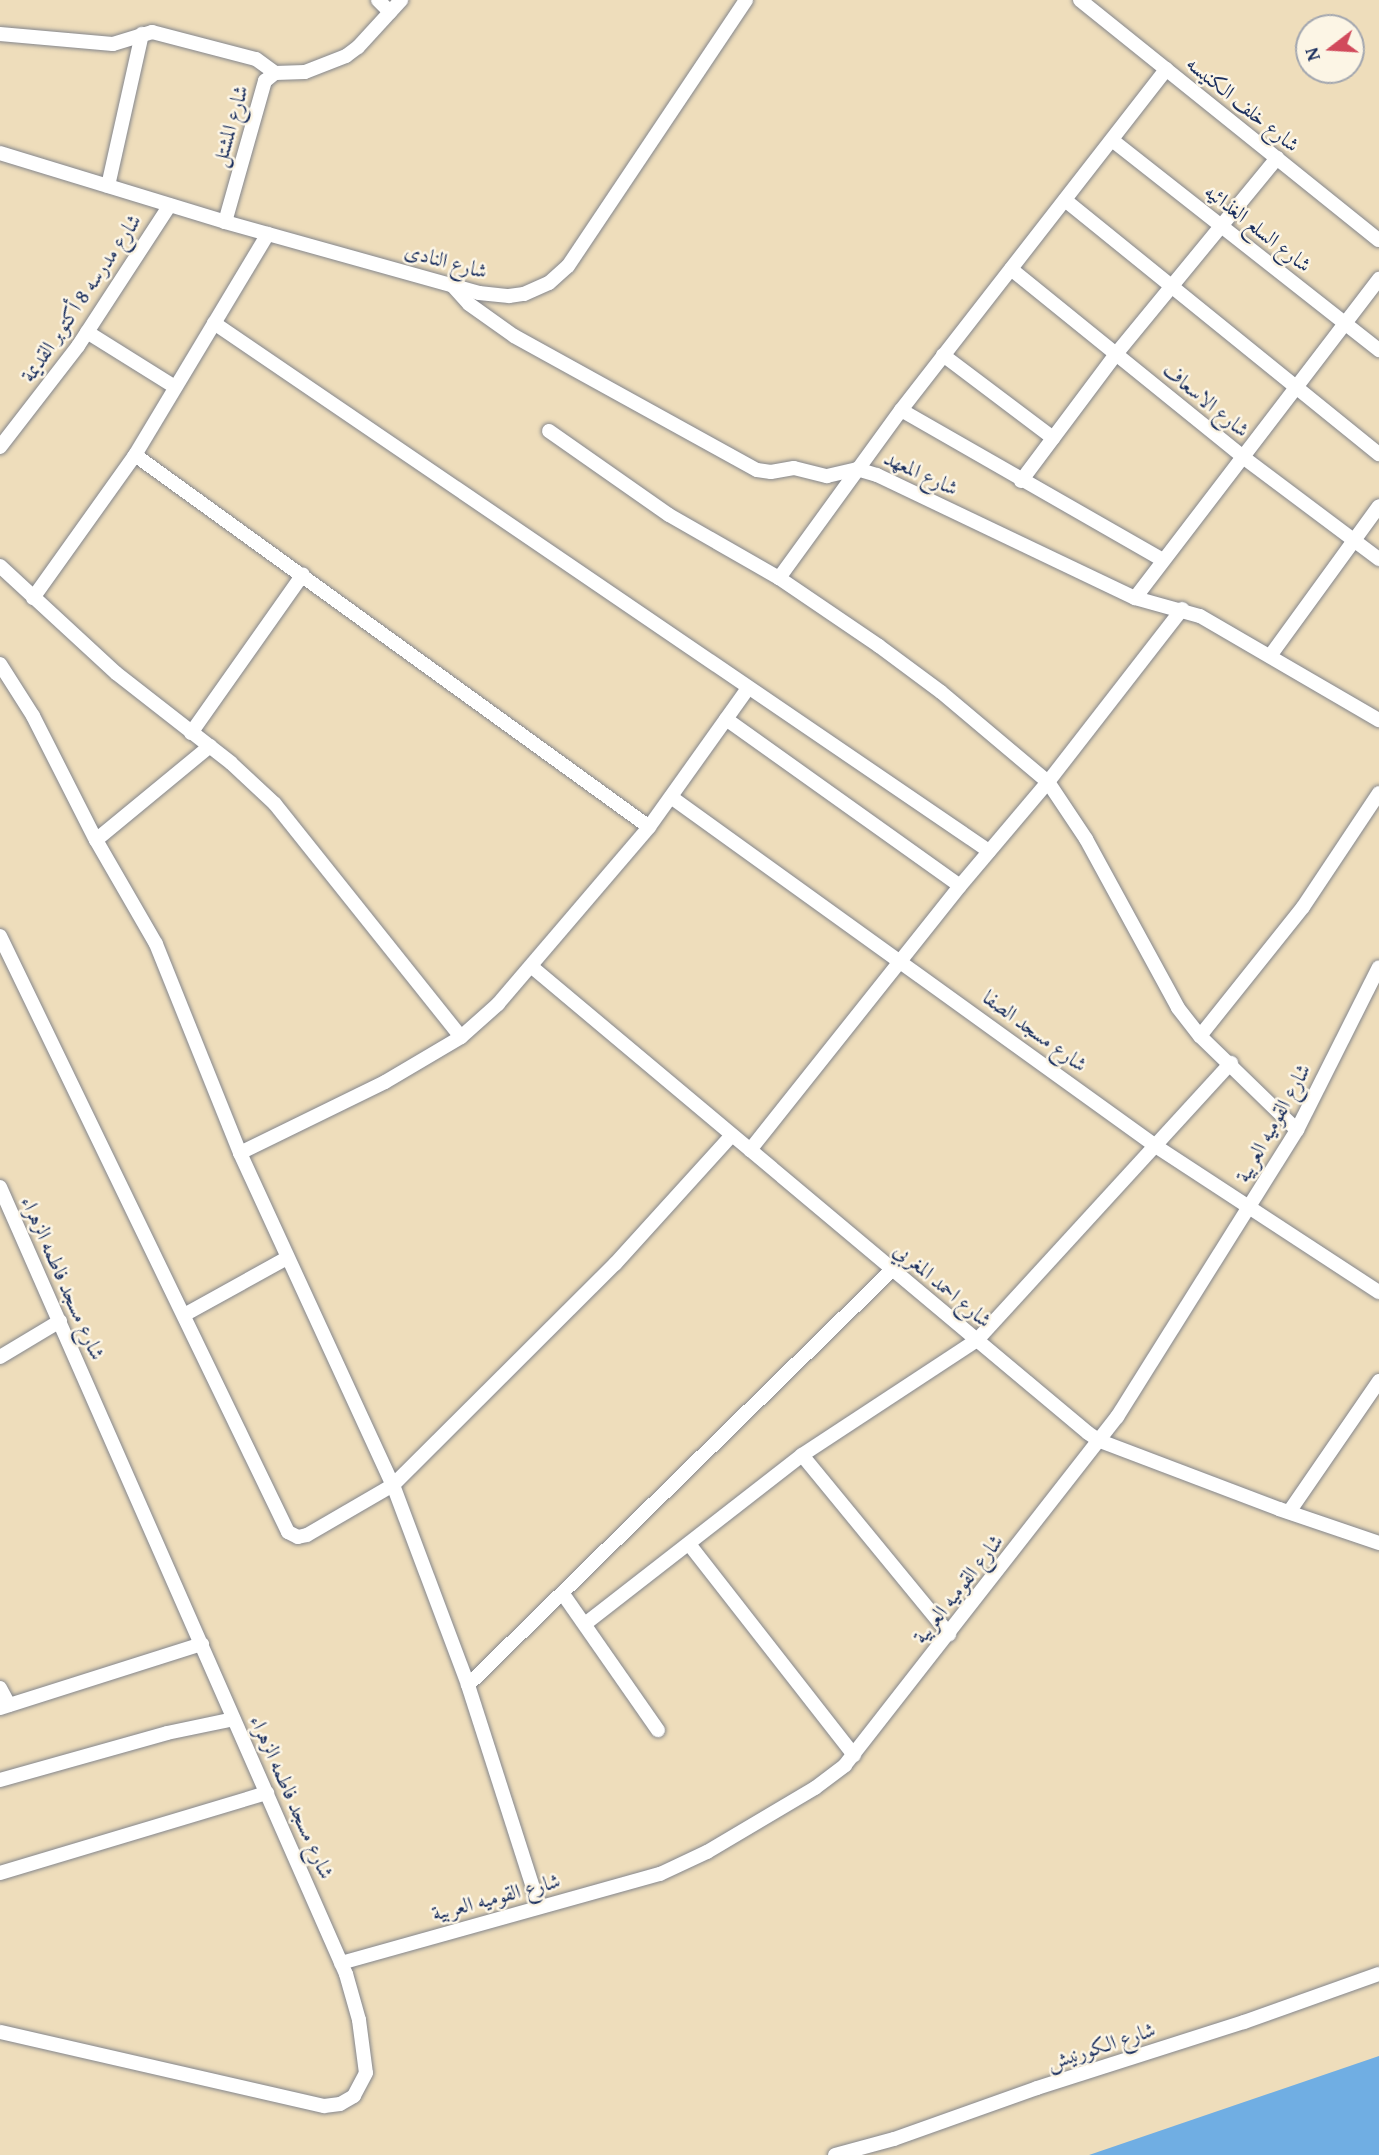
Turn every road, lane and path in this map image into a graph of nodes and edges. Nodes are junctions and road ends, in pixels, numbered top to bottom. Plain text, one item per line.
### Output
1 (378, 0) edge
2 (401, 0) edge
3 (746, 0) edge
4 (1080, 0) edge
5 (390, 12) junction
6 (0, 34) edge
7 (142, 34) junction
8 (1166, 69) junction
9 (275, 73) junction
10 (1112, 140) junction
11 (0, 153) edge
12 (1277, 158) junction
13 (108, 186) junction
14 (1065, 200) junction
15 (170, 205) junction
16 (225, 222) junction
17 (1221, 226) junction
18 (268, 234) junction
19 (1379, 240) edge
20 (1011, 268) junction
21 (1379, 279) edge
22 (452, 285) junction
23 (1170, 286) junction
24 (214, 323) junction
25 (1345, 323) junction
26 (87, 332) junction
27 (1379, 350) edge
28 (1116, 354) junction
29 (943, 355) junction
30 (175, 387) junction
31 (1295, 389) junction
32 (901, 410) junction
33 (550, 431) dead end
34 (1053, 438) junction
35 (0, 447) edge
36 (1379, 454) edge
37 (135, 455) junction
38 (1243, 457) junction
39 (857, 469) junction
40 (1021, 481) junction
41 (1379, 506) edge
42 (1353, 540) junction
43 (1379, 559) edge
44 (1163, 560) junction
45 (0, 566) edge
46 (303, 574) junction
47 (779, 578) junction
48 (33, 598) junction
49 (1135, 598) junction
50 (1182, 609) junction
51 (1270, 656) junction
52 (0, 664) edge
53 (748, 688) junction
54 (726, 719) junction
55 (1379, 720) edge
56 (191, 733) junction
57 (210, 746) junction
58 (1048, 782) junction
59 (1379, 793) edge
60 (671, 797) junction
61 (649, 827) junction
62 (96, 840) junction
63 (989, 851) junction
64 (960, 886) junction
65 (0, 936) edge
66 (902, 961) junction
67 (532, 967) junction
68 (1379, 967) edge
69 (1200, 1036) junction
70 (461, 1037) junction
71 (1231, 1063) junction
72 (1297, 1130) junction
73 (732, 1135) junction
74 (1157, 1147) junction
75 (751, 1150) junction
76 (240, 1153) junction
77 (0, 1187) edge
78 (1250, 1207) junction
79 (287, 1258) junction
80 (892, 1270) junction
81 (1379, 1292) edge
82 (184, 1315) junction
83 (60, 1321) junction
84 (977, 1340) junction
85 (0, 1357) edge
86 (1379, 1381) edge
87 (1100, 1441) junction
88 (802, 1455) junction
89 (393, 1485) junction
90 (1289, 1512) junction
91 (1379, 1544) edge
92 (689, 1545) junction
93 (563, 1594) junction
94 (585, 1624) junction
95 (948, 1634) junction
96 (202, 1644) junction
97 (468, 1685) junction
98 (0, 1688) edge
99 (4, 1707) edge
100 (234, 1719) junction
101 (657, 1730) dead end
102 (854, 1755) junction
103 (0, 1780) edge
104 (267, 1793) junction
105 (0, 1873) edge
106 (539, 1906) junction
107 (341, 1963) junction
108 (1379, 1974) edge
109 (0, 2032) edge
110 (835, 2155) edge

1 - 5 street
2 - 5 street, شارع المشتل
3 - 22 street, شارع النادى
4 - 8 street, شارع خلف الكنيسه
5 - 9 street, شارع المشتل
6 - 7 street
7 - 9 street
7 - 13 street
8 - 10 street
8 - 12 street, شارع خلف الكنيسه
9 - 16 street, شارع المشتل
10 - 14 street
10 - 17 street, شارع السلع الغذائيه
11 - 13 street, شارع النادى
12 - 17 street
12 - 19 street, شارع خلف الكنيسه
13 - 15 street, شارع النادى
14 - 20 street
14 - 23 street
15 - 16 street, شارع النادى
15 - 26 street, شارع مدرسه 8 أكتوبر القديمة
16 - 18 street, شارع النادى
17 - 23 street
17 - 25 street, شارع السلع الغذائيه
18 - 22 street, شارع النادى
18 - 24 street
20 - 28 street, شارع الاسعاف
20 - 29 street
21 - 25 street
22 - 39 street, شارع المعهد
23 - 28 street
23 - 31 street
24 - 30 street
24 - 53 street
25 - 27 street, شارع السلع الغذائيه
25 - 31 street
26 - 30 street
26 - 35 street, شارع مدرسه 8 أكتوبر القديمة
28 - 34 street
28 - 38 street, شارع الاسعاف
29 - 32 street
29 - 34 street
30 - 37 street
31 - 36 street
31 - 38 street
32 - 39 street
32 - 40 street
33 - 47 street
34 - 40 street
37 - 46 street
37 - 48 street
38 - 42 street, شارع الاسعاف
38 - 44 street
39 - 47 street
39 - 49 street, شارع المعهد
40 - 44 street
41 - 42 street
42 - 43 street, شارع الاسعاف
42 - 51 street
44 - 49 street
45 - 48 street
46 - 56 street
46 - 61 street
47 - 58 street
48 - 56 street
49 - 50 street, شارع المعهد
50 - 51 street, شارع المعهد
50 - 58 street
51 - 55 street, شارع المعهد
52 - 62 street
53 - 54 street
53 - 63 street
54 - 60 street
54 - 64 street
56 - 57 street
57 - 62 street
57 - 70 street
58 - 63 street
58 - 69 street
59 - 69 street
60 - 61 street
60 - 66 street, شارع مسجد الصفا
61 - 67 street
62 - 76 street
63 - 64 street
64 - 66 street
65 - 82 street
66 - 74 street, شارع مسجد الصفا
66 - 75 street
67 - 70 street
67 - 73 street, شارع احمد المغربي
68 - 72 street, شارع القوميه العربية
69 - 71 street
70 - 76 street
71 - 72 street
71 - 74 street
72 - 78 street, شارع القوميه العربية
73 - 75 street, شارع احمد المغربي
73 - 89 street
74 - 78 street, شارع مسجد الصفا
74 - 84 street
75 - 80 street, شارع احمد المغربي
76 - 79 street
77 - 83 street, شارع مسجد فاطمه الزهراء
78 - 81 street, شارع مسجد الصفا
78 - 87 street, شارع القوميه العربية
79 - 82 street
79 - 89 street
80 - 84 street, شارع احمد المغربي
80 - 93 street
82 - 89 street
83 - 85 street
83 - 96 street, شارع مسجد فاطمه الزهراء
84 - 87 street, شارع احمد المغربي
84 - 88 street
86 - 90 street
87 - 90 street, شارع احمد المغربي
87 - 95 street, شارع القوميه العربية
88 - 92 street
88 - 95 street
89 - 97 street
90 - 91 street, شارع احمد المغربي
92 - 94 street
92 - 102 street
93 - 94 street
93 - 97 street
94 - 101 street
95 - 102 street, شارع القوميه العربية
96 - 99 street
96 - 100 street, شارع مسجد فاطمه الزهراء
97 - 106 street
98 - 99 street
100 - 103 street
100 - 104 street, شارع مسجد فاطمه الزهراء
102 - 106 street, شارع القوميه العربية
104 - 105 street
104 - 107 street, شارع مسجد فاطمه الزهراء
106 - 107 street, شارع القوميه العربية
107 - 109 street, شارع مسجد فاطمه الزهراء
108 - 110 street, شارع الكورنيش

